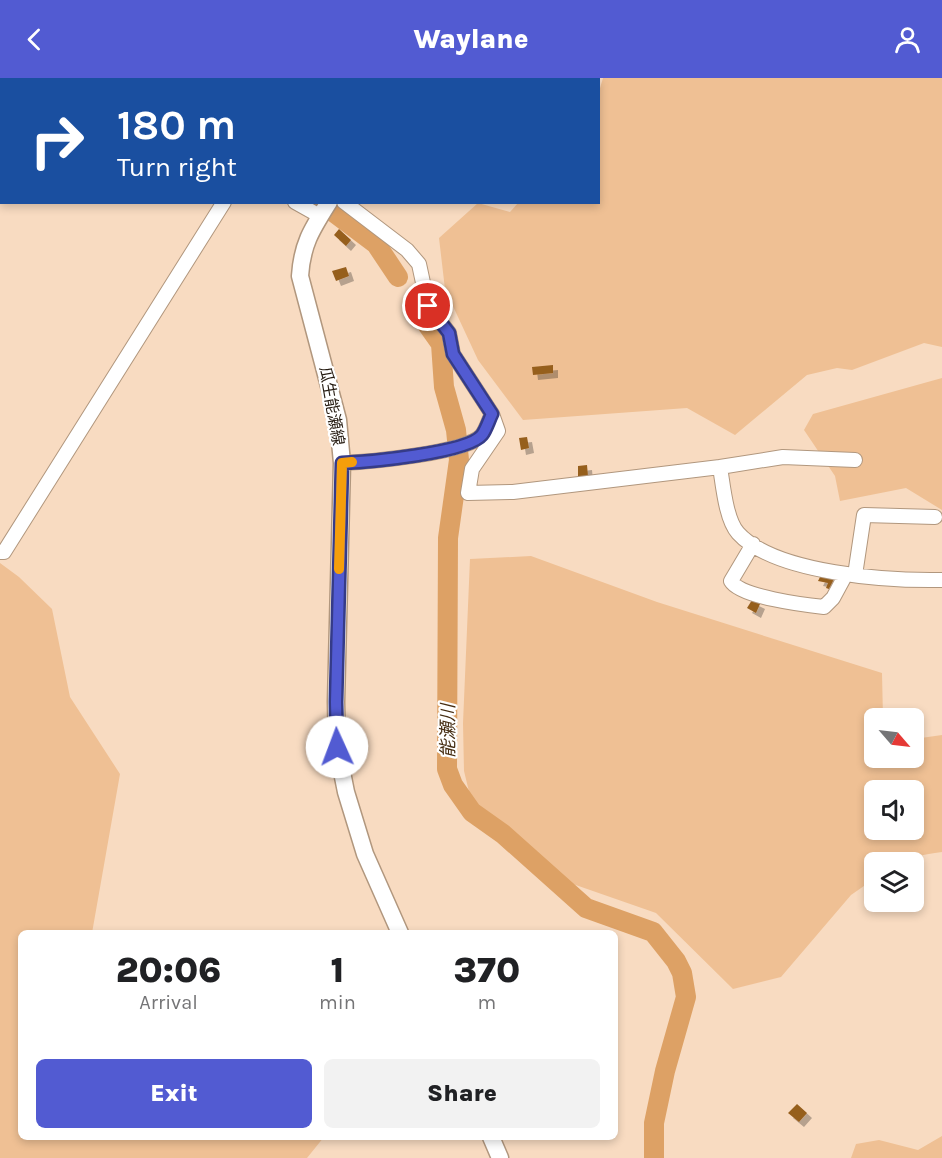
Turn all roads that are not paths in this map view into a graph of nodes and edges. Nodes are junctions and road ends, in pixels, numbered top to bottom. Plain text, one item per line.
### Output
1 (223, 204) edge
2 (303, 204) edge
3 (347, 204) edge
4 (324, 209) edge
5 (492, 414) junction
6 (855, 460) dead end
7 (342, 463) junction
8 (720, 467) junction
9 (935, 517) dead end
10 (753, 544) junction
11 (0, 552) edge
12 (850, 574) junction
13 (942, 580) edge
14 (399, 930) edge
15 (492, 1140) edge
16 (500, 1158) edge

1 - 11 street
2 - 4 street
3 - 5 street
4 - 7 main road, 瓜生能瀬線
5 - 7 street
5 - 8 street
6 - 8 street
7 - 14 main road, 瓜生能瀬線
8 - 10 street
9 - 12 street
10 - 12 street
10 - 12 street
12 - 13 street
15 - 16 main road

